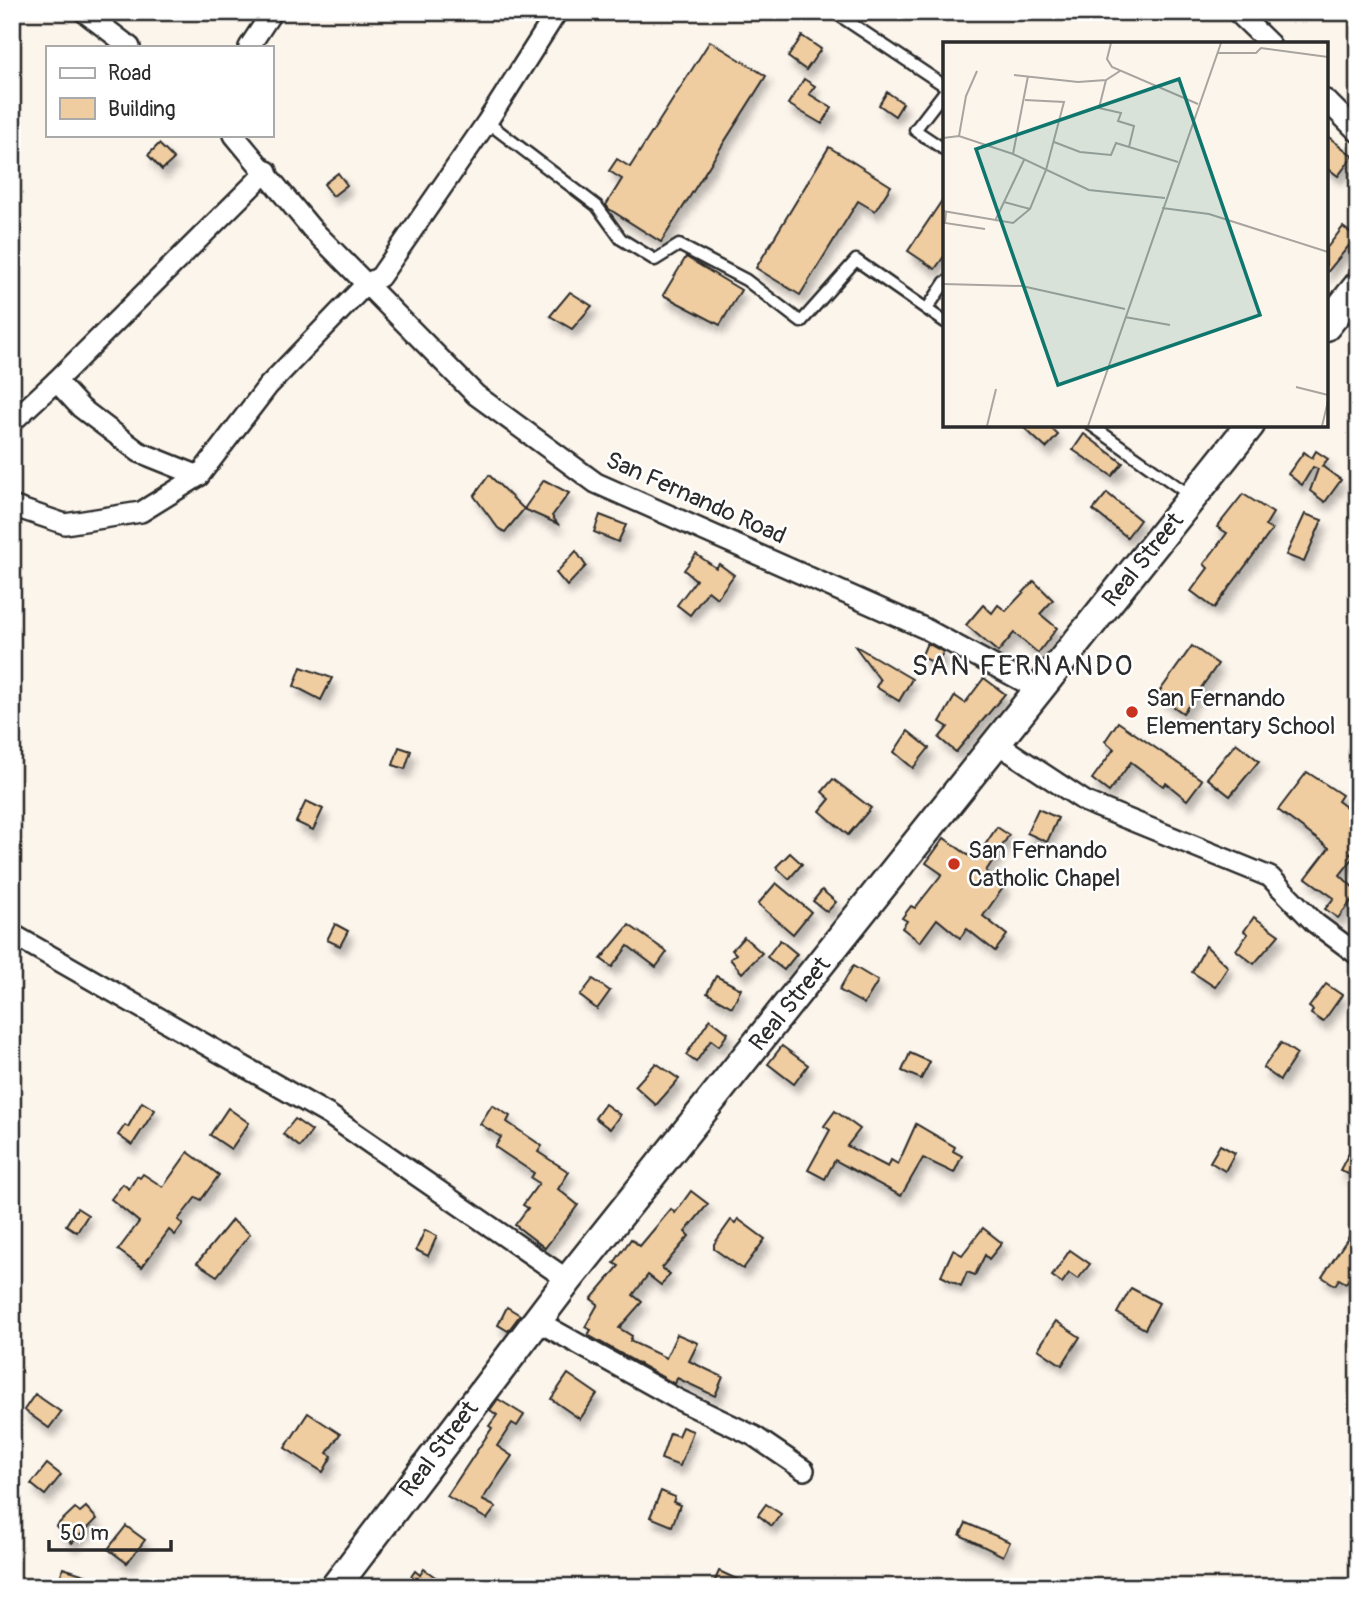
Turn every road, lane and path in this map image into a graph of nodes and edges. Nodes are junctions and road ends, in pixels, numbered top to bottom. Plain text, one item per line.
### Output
1 (84, 12) edge
2 (272, 12) edge
3 (557, 12) edge
4 (834, 12) edge
5 (1237, 12) edge
6 (1267, 42) edge
7 (129, 46) edge
8 (250, 46) edge
9 (943, 88) edge
10 (943, 92) edge
11 (1328, 102) edge
12 (487, 122) junction
13 (1358, 132) edge
14 (235, 136) edge
15 (943, 149) edge
16 (267, 172) junction
17 (366, 284) junction
18 (943, 285) edge
19 (1358, 286) edge
20 (927, 309) junction
21 (943, 321) edge
22 (1328, 324) edge
23 (56, 381) junction
24 (12, 422) edge
25 (1094, 427) edge
26 (1248, 427) edge
27 (199, 476) junction
28 (1194, 498) junction
29 (12, 506) edge
30 (1039, 690) junction
31 (998, 744) junction
32 (12, 934) edge
33 (1358, 955) edge
34 (568, 1280) junction
35 (537, 1321) junction
36 (804, 1470) dead end
37 (335, 1587) edge

1 - 7 street
2 - 8 street
3 - 12 street
4 - 9 lane
5 - 6 street
10 - 15 lane
11 - 13 street
12 - 17 street
12 - 20 lane
14 - 16 street, San Fernando Road
16 - 17 street, San Fernando Road
16 - 23 street
17 - 27 street
17 - 30 street, San Fernando Road
18 - 20 lane
19 - 22 main road
20 - 21 lane
23 - 24 street
23 - 27 street
25 - 28 lane
26 - 28 main road, Real Street
27 - 29 street
28 - 30 main road, Real Street
30 - 31 main road, Real Street
31 - 33 street
31 - 34 main road, Real Street
32 - 34 street
34 - 35 main road, Real Street
35 - 36 street
35 - 37 main road, Real Street

